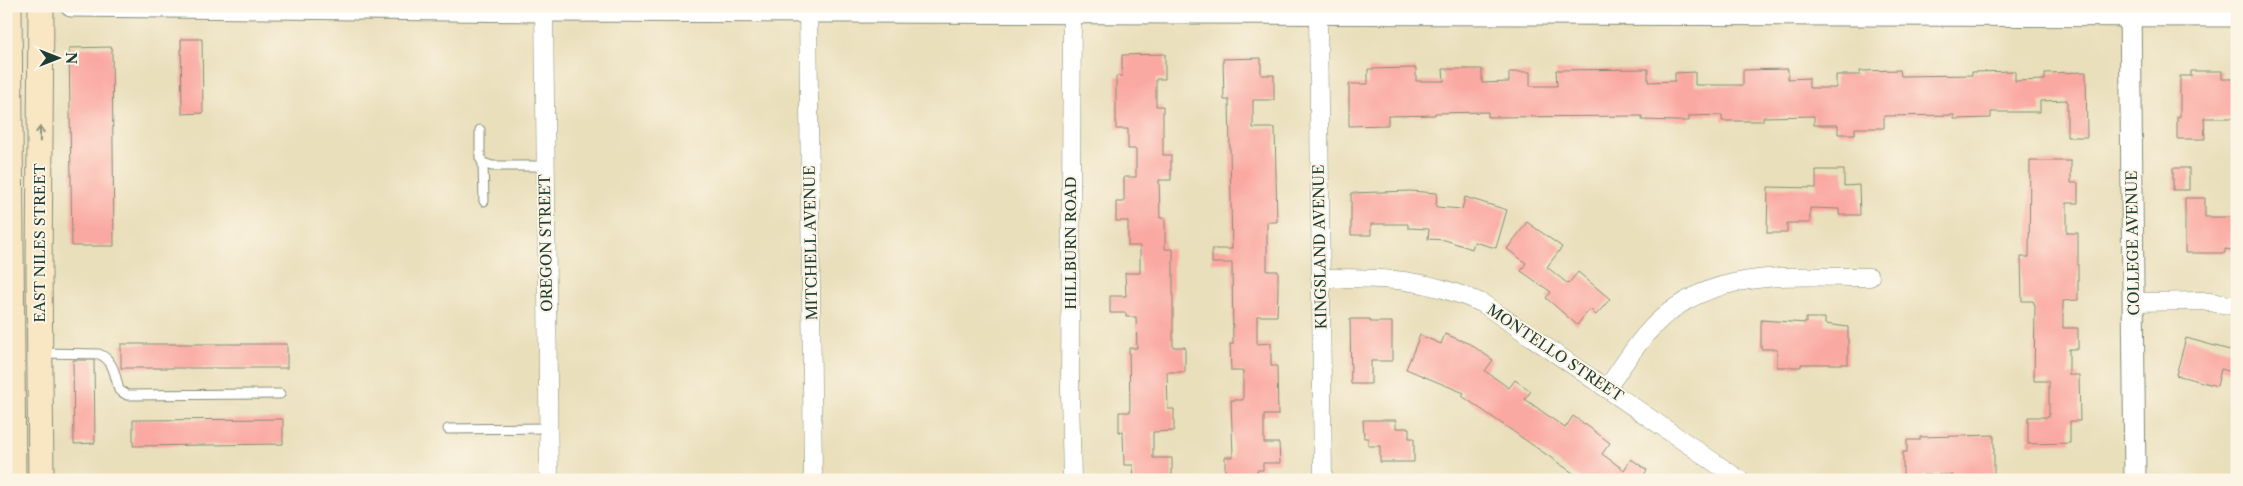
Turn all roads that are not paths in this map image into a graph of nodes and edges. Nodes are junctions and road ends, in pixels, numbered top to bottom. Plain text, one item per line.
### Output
1 (9, 6) edge
2 (41, 6) edge
3 (71, 6) edge
4 (544, 8) edge
5 (808, 9) edge
6 (1072, 10) edge
7 (1570, 11) edge
8 (2130, 12) edge
9 (1318, 14) junction
10 (2237, 16) edge
11 (8, 127) edge
12 (480, 130) dead end
13 (483, 162) junction
14 (545, 166) junction
15 (484, 201) dead end
16 (9, 270) edge
17 (1870, 276) dead end
18 (1320, 278) junction
19 (2133, 302) junction
20 (2237, 306) edge
21 (39, 353) junction
22 (1607, 388) junction
23 (280, 394) dead end
24 (548, 428) junction
25 (448, 429) dead end
26 (40, 433) junction
27 (13, 480) edge
28 (41, 480) edge
29 (549, 480) edge
30 (813, 480) edge
31 (1072, 480) edge
32 (1323, 480) edge
33 (1740, 480) edge
34 (2136, 480) edge

1 - 11 main road, EAST NILES STREET
21 -> 2 main road, EAST NILES STREET
3 - 4 street
4 - 5 street
4 - 14 street, OREGON STREET
5 - 6 street
5 - 30 street, MITCHELL AVENUE
6 - 9 street
6 - 31 street, HILLBURN ROAD
7 - 8 street
7 - 9 street
8 - 10 street
8 - 19 street, COLLEGE AVENUE
9 - 18 street, KINGSLAND AVENUE
11 - 16 main road, EAST NILES STREET
12 - 13 lane
13 - 14 lane
13 - 15 lane
14 - 24 street, OREGON STREET
16 - 26 main road
16 - 27 main road, EAST NILES STREET
17 - 22 street
18 - 22 street, MONTELLO STREET
18 - 32 street, KINGSLAND AVENUE
19 - 20 street
19 - 34 street, COLLEGE AVENUE
21 - 23 lane
21 - 26 main road, EAST NILES STREET
22 - 33 street, MONTELLO STREET
24 - 25 lane
24 - 29 street, OREGON STREET
26 - 28 main road, EAST NILES STREET

